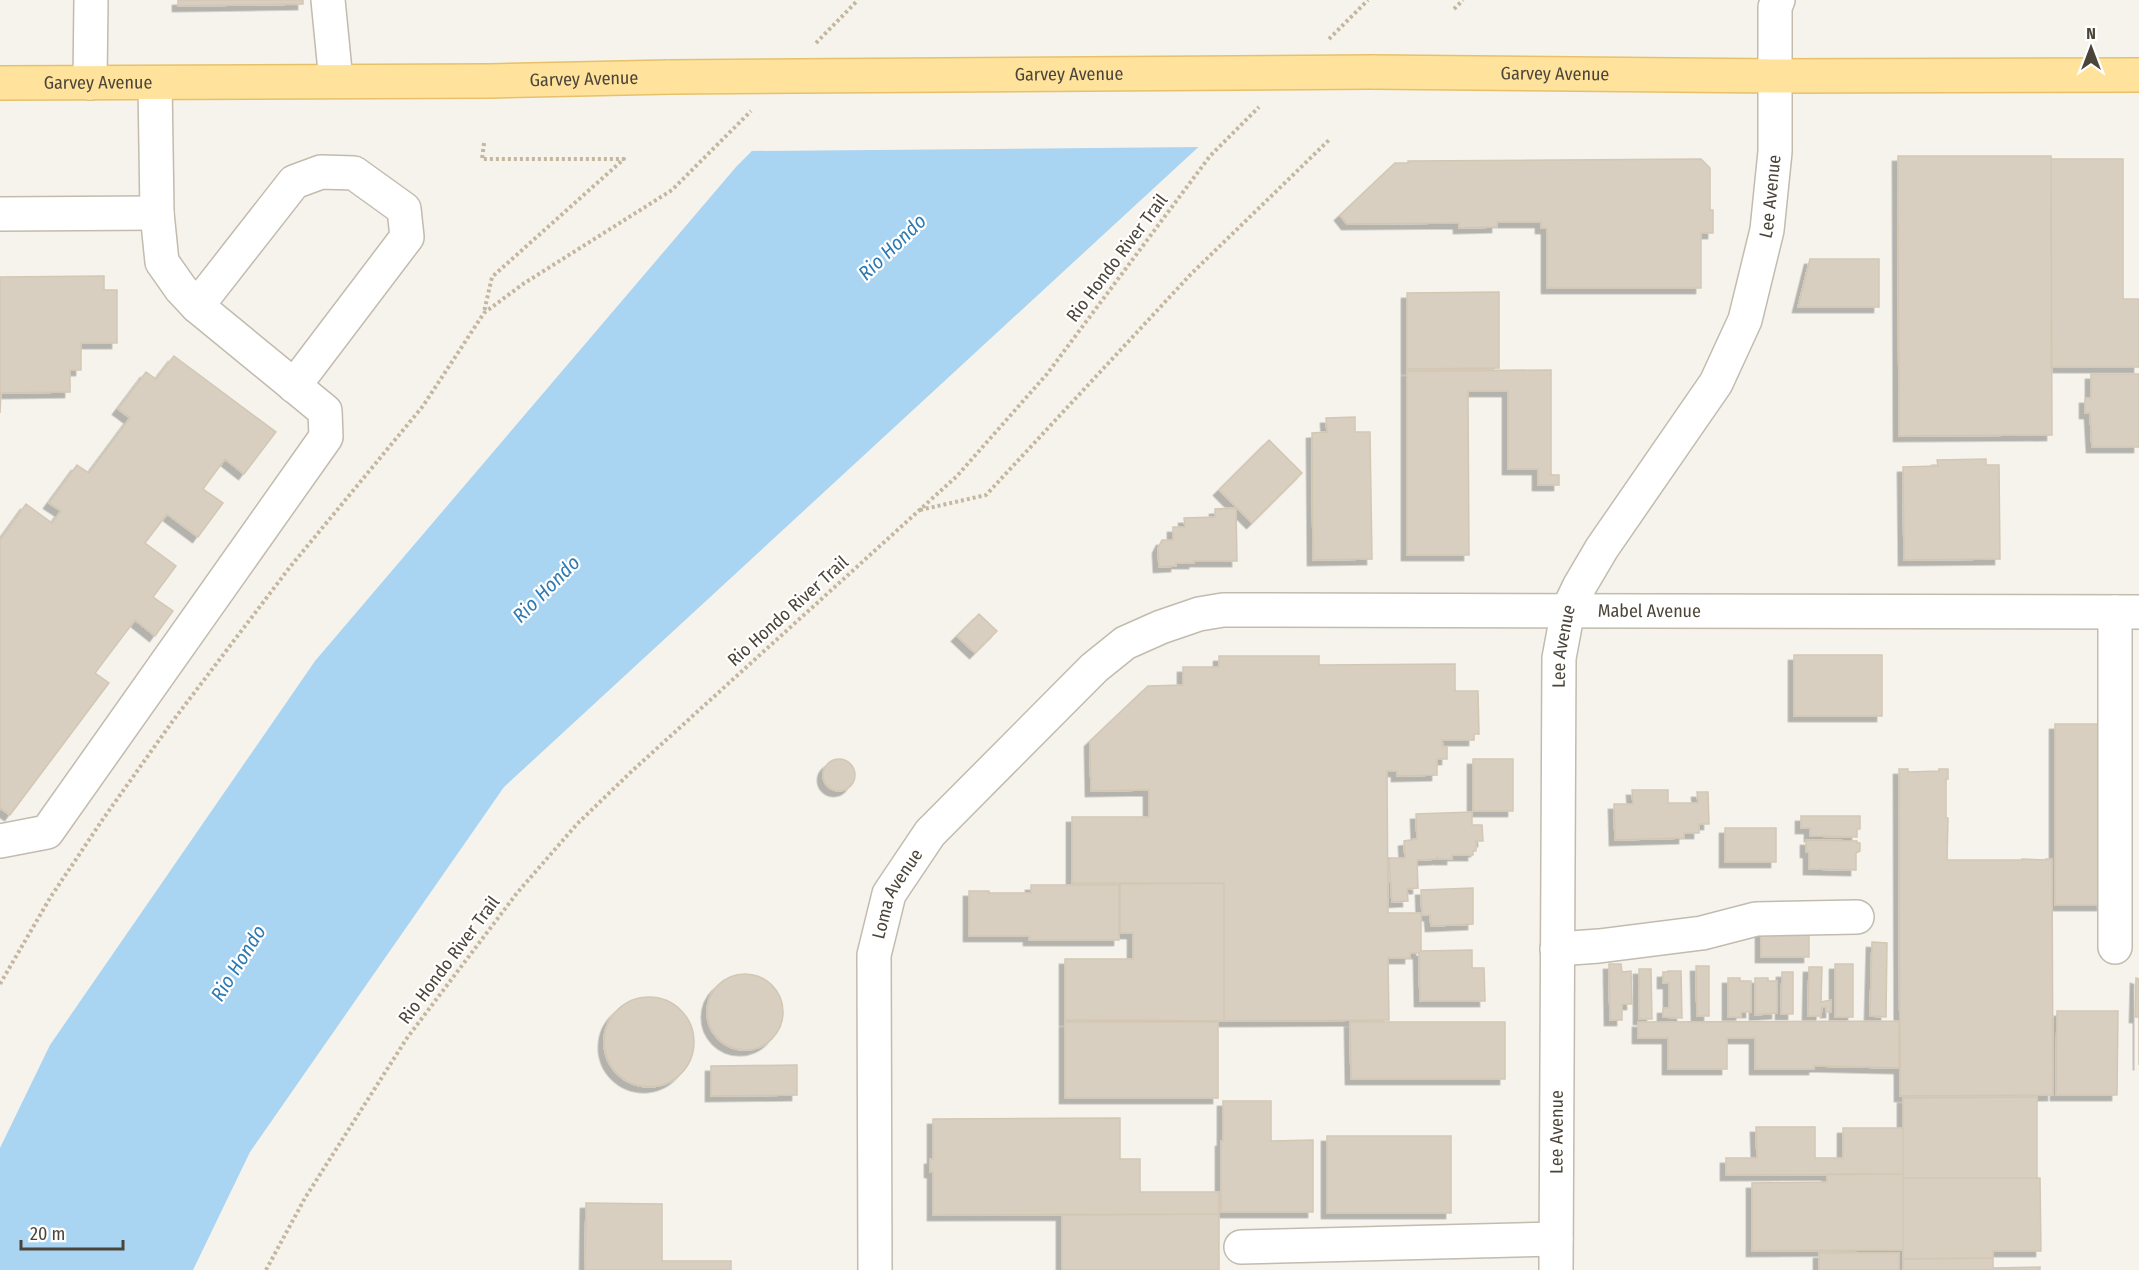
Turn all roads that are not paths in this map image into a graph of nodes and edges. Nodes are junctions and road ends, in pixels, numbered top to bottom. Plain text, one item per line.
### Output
1 (91, 0) edge
2 (328, 0) edge
3 (1778, 0) edge
4 (2139, 75) edge
5 (1774, 76) junction
6 (336, 81) junction
7 (0, 83) edge
8 (90, 83) junction
9 (155, 83) junction
10 (157, 213) junction
11 (0, 214) edge
12 (196, 306) junction
13 (294, 386) junction
14 (1568, 610) junction
15 (2127, 612) edge
16 (1161, 627) joint
17 (0, 841) edge
18 (1857, 916) dead end
19 (2115, 947) dead end
20 (1557, 949) junction
21 (1241, 1247) dead end
22 (1556, 1254) edge
23 (875, 1270) edge

1 - 8 street
2 - 6 street
3 - 5 street, Lee Avenue
4 - 5 main road, Garvey Avenue
5 - 6 main road, Garvey Avenue, bridge
5 - 14 street, Lee Avenue
6 - 9 main road, Garvey Avenue
7 - 8 main road, Garvey Avenue
8 - 9 main road, Garvey Avenue
9 - 10 street
10 - 11 street
10 - 12 street
12 - 13 street
12 - 13 street
13 - 17 street
14 - 15 street, Mabel Avenue
14 - 16 street, Mabel Avenue
14 - 20 street, Lee Avenue
15 - 19 street
16 - 23 street, Loma Avenue
18 - 20 street
20 - 22 street, Lee Avenue
21 - 22 street

